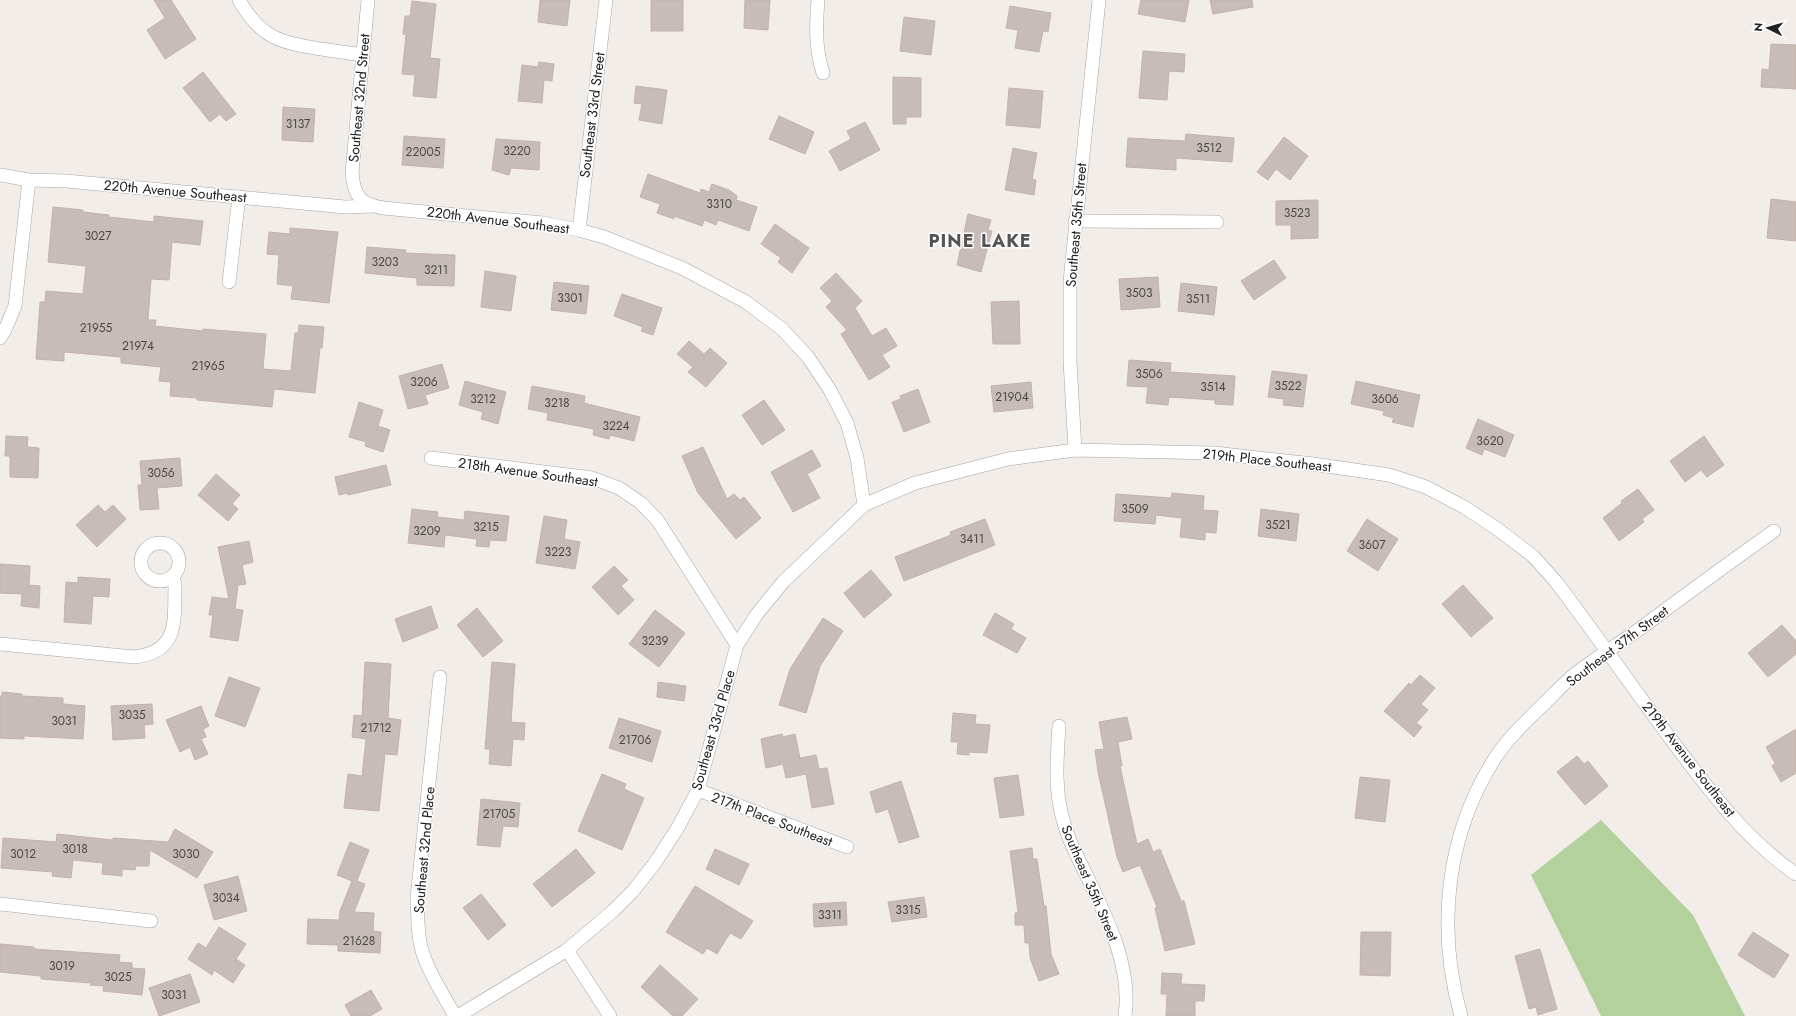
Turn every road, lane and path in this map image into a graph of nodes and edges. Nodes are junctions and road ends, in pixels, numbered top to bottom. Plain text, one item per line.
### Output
1 (239, 0) edge
2 (368, 0) edge
3 (606, 0) edge
4 (818, 0) edge
5 (1099, 0) edge
6 (362, 55) junction
7 (823, 73) dead end
8 (0, 175) edge
9 (29, 180) junction
10 (357, 196) joint
11 (239, 198) junction
12 (374, 206) junction
13 (1075, 221) junction
14 (1217, 222) dead end
15 (579, 230) junction
16 (229, 282) dead end
17 (0, 338) edge
18 (1075, 450) junction
19 (431, 458) dead end
20 (864, 505) junction
21 (1774, 531) dead end
22 (173, 578) dead end
23 (0, 644) edge
24 (737, 645) junction
25 (1608, 651) junction
26 (440, 677) dead end
27 (1059, 726) dead end
28 (698, 790) junction
29 (847, 847) dead end
30 (1796, 874) edge
31 (0, 904) edge
32 (151, 920) dead end
33 (567, 950) junction
34 (455, 1016) edge
35 (458, 1016) edge
36 (610, 1016) edge
37 (1125, 1016) edge
38 (1461, 1016) edge

1 - 6 street
2 - 6 street, Southeast 32nd Street
3 - 15 street, Southeast 33rd Street
4 - 7 street
5 - 13 street, Southeast 35th Street
6 - 10 street, Southeast 32nd Street
8 - 9 street, 220th Avenue Southeast
9 - 11 street, 220th Avenue Southeast
9 - 17 street
10 - 12 street, 220th Avenue Southeast
11 - 12 street, 220th Avenue Southeast
11 - 16 street
12 - 15 street, 220th Avenue Southeast
13 - 14 street
13 - 18 street, Southeast 35th Street
15 - 20 street, 220th Avenue Southeast
18 - 20 street, 219th Place Southeast
18 - 25 street, 219th Place Southeast
19 - 24 street, 218th Avenue Southeast
20 - 24 street, Southeast 33rd Place
21 - 25 street, Southeast 37th Street
22 - 23 street
24 - 28 street, Southeast 33rd Place
25 - 30 street, 219th Avenue Southeast
25 - 38 street, Southeast 37th Street
26 - 34 street, Southeast 32nd Place
27 - 37 street, Southeast 35th Street
28 - 29 street, 217th Place Southeast
28 - 33 street, Southeast 33rd Place
31 - 32 street
33 - 35 street, Southeast 33rd Place
33 - 36 street

